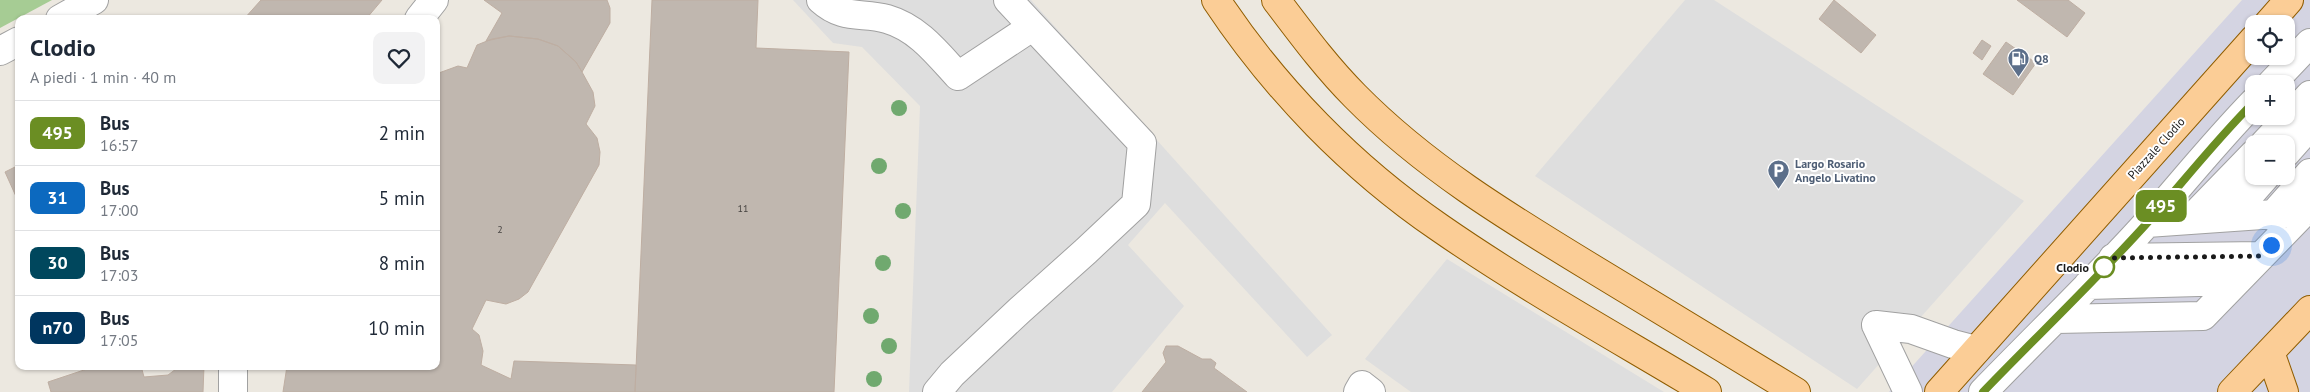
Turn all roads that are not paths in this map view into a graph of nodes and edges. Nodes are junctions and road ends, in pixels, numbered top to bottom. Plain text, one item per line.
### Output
1 (94, 0) edge
2 (434, 0) edge
3 (821, 0) edge
4 (1008, 0) edge
5 (1216, 0) edge
6 (1276, 0) edge
7 (2289, 0) edge
8 (67, 15) edge
9 (422, 15) edge
10 (2276, 15) edge
11 (1032, 27) junction
12 (15, 43) edge
13 (2310, 43) edge
14 (2245, 49) edge
15 (0, 51) edge
16 (2280, 75) edge
17 (2310, 95) edge
18 (2245, 111) edge
19 (2310, 126) edge
20 (2272, 135) edge
21 (2295, 143) edge
22 (2245, 163) edge
23 (2310, 173) edge
24 (2258, 185) edge
25 (2307, 209) edge
26 (2272, 216) junction
27 (2230, 217) junction
28 (2190, 220) junction
29 (2146, 223) junction
30 (2260, 256) junction
31 (2113, 258) junction
32 (2236, 281) junction
33 (2088, 285) junction
34 (2310, 310) edge
35 (2056, 319) junction
36 (1976, 350) junction
37 (2270, 352) junction
38 (233, 370) edge
39 (233, 392) edge
40 (937, 392) edge
41 (1358, 392) edge
42 (1371, 392) edge
43 (1707, 392) edge
44 (1796, 392) edge
45 (1908, 392) edge
46 (1940, 392) edge
47 (1983, 392) edge
48 (2232, 392) edge
49 (2284, 392) edge

1 - 8 street
2 - 9 street
3 - 11 street
4 - 11 street
5 - 43 main road
6 - 44 main road
7 - 10 main road
11 - 40 street
12 - 15 street
13 - 16 street
14 - 36 main road, Piazzale Clodio
17 - 20 street
18 - 29 street
19 - 21 street
22 - 28 street
23 - 26 street
24 - 27 street
25 - 26 street
25 - 30 street
26 - 27 street
27 - 28 street
28 - 29 street
29 - 31 street
30 - 31 street
30 - 32 street
31 - 33 street
32 - 33 street
32 - 35 street
33 - 35 street
34 - 37 main road
35 - 47 street
36 - 45 street
36 - 46 main road, Piazzale Clodio
37 - 48 main road
37 - 49 main road
38 - 39 street
41 - 42 street

